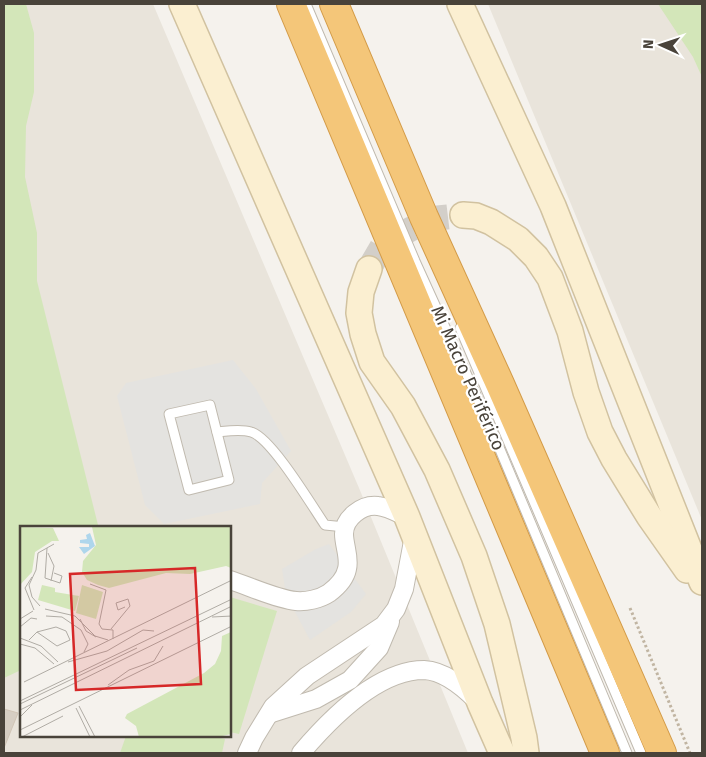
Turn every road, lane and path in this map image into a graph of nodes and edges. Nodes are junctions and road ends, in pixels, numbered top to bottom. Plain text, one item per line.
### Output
1 (182, 4) edge
2 (291, 4) edge
3 (306, 4) edge
4 (334, 4) edge
5 (460, 4) edge
6 (463, 215) tunnel mouth
7 (368, 269) tunnel mouth
8 (458, 324) dead end
9 (217, 432) junction
10 (410, 525) junction
11 (345, 528) junction
12 (231, 580) edge
13 (702, 582) edge
14 (702, 590) edge
15 (630, 608) dead end
16 (395, 610) junction
17 (356, 672) junction
18 (367, 691) junction
19 (480, 703) junction
20 (268, 714) junction
21 (247, 753) edge
22 (300, 753) edge
23 (502, 753) edge
24 (526, 753) edge
25 (605, 753) edge
26 (627, 753) edge
27 (641, 753) edge
28 (662, 753) edge
29 (690, 753) edge

1 - 10 main road
2 - 25 highway
3 - 26 lane, Mi Macro Periférico
4 - 28 highway
5 - 13 main road
6 - 14 main road
7 - 24 main road
8 - 27 lane, Mi Macro Periférico
9 - 9 lane
9 - 11 lane
10 - 11 street
10 - 16 street
10 - 19 main road
11 - 12 street
15 - 29 path
16 - 17 street
16 - 20 street
17 - 18 street
17 - 20 street
18 - 19 street
18 - 22 street
19 - 23 main road
20 - 21 street

